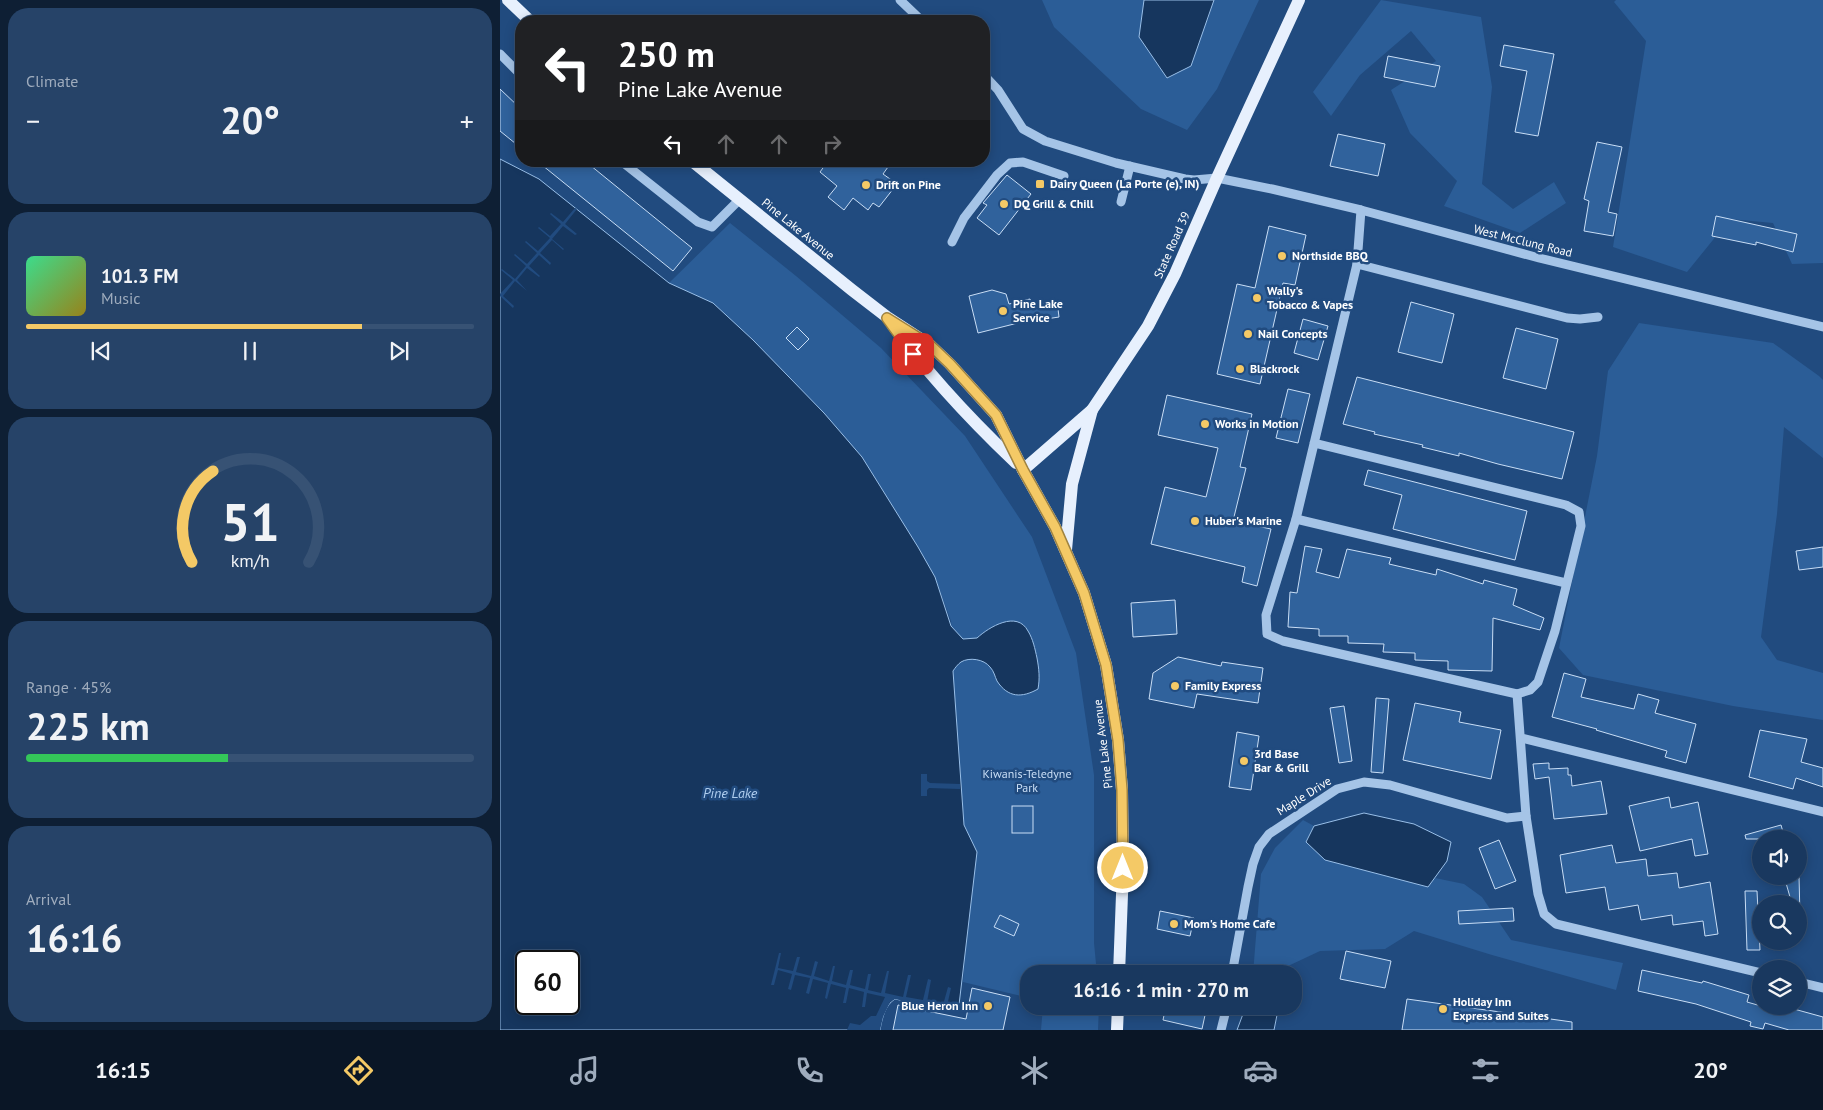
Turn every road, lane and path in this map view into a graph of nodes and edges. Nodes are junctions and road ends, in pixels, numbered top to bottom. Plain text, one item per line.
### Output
1 (508, 0) edge
2 (900, 0) edge
3 (1300, 0) edge
4 (524, 15) edge
5 (916, 15) edge
6 (500, 54) edge
7 (515, 69) edge
8 (990, 81) edge
9 (1130, 166) junction
10 (629, 167) edge
11 (699, 167) edge
12 (1064, 176) dead end
13 (1217, 178) junction
14 (738, 200) junction
15 (1121, 202) dead end
16 (1361, 210) junction
17 (952, 242) dead end
18 (1356, 264) junction
19 (887, 318) junction
20 (1598, 318) dead end
21 (1823, 327) edge
22 (1092, 410) junction
23 (1314, 443) junction
24 (1023, 470) junction
25 (1296, 520) junction
26 (1066, 552) junction
27 (1566, 583) junction
28 (1517, 694) junction
29 (1521, 738) junction
30 (1823, 812) edge
31 (1526, 816) junction
32 (1119, 965) edge
33 (1234, 965) edge
34 (1752, 971) edge
35 (1807, 984) edge
36 (1823, 988) edge
37 (1118, 1015) edge
38 (1225, 1015) edge
39 (1117, 1030) edge
40 (1221, 1030) edge

1 - 4 main road
2 - 5 street
3 - 13 main road, State Road 39
6 - 7 street
8 - 9 street, West McClung Road
9 - 13 street, West McClung Road
9 - 15 street
10 - 14 street
11 - 14 main road, Pine Lake Avenue
12 - 17 street
13 - 16 street, West McClung Road
13 - 22 main road, State Road 39
14 - 19 main road, Pine Lake Avenue
16 - 18 street
16 - 21 street, West McClung Road
18 - 20 street
18 - 23 street
19 - 24 main road, Pine Lake Avenue
19 - 24 main road, Pine Lake Avenue
22 - 24 main road, State Road 39
22 - 26 main road
23 - 25 street
23 - 27 street
24 - 26 main road, Pine Lake Avenue
25 - 27 street
25 - 28 street
26 - 32 main road, Pine Lake Avenue
27 - 28 street
28 - 29 street
29 - 30 street
29 - 31 street
31 - 33 street, Maple Drive
31 - 34 street
35 - 36 street
37 - 39 main road
38 - 40 street

